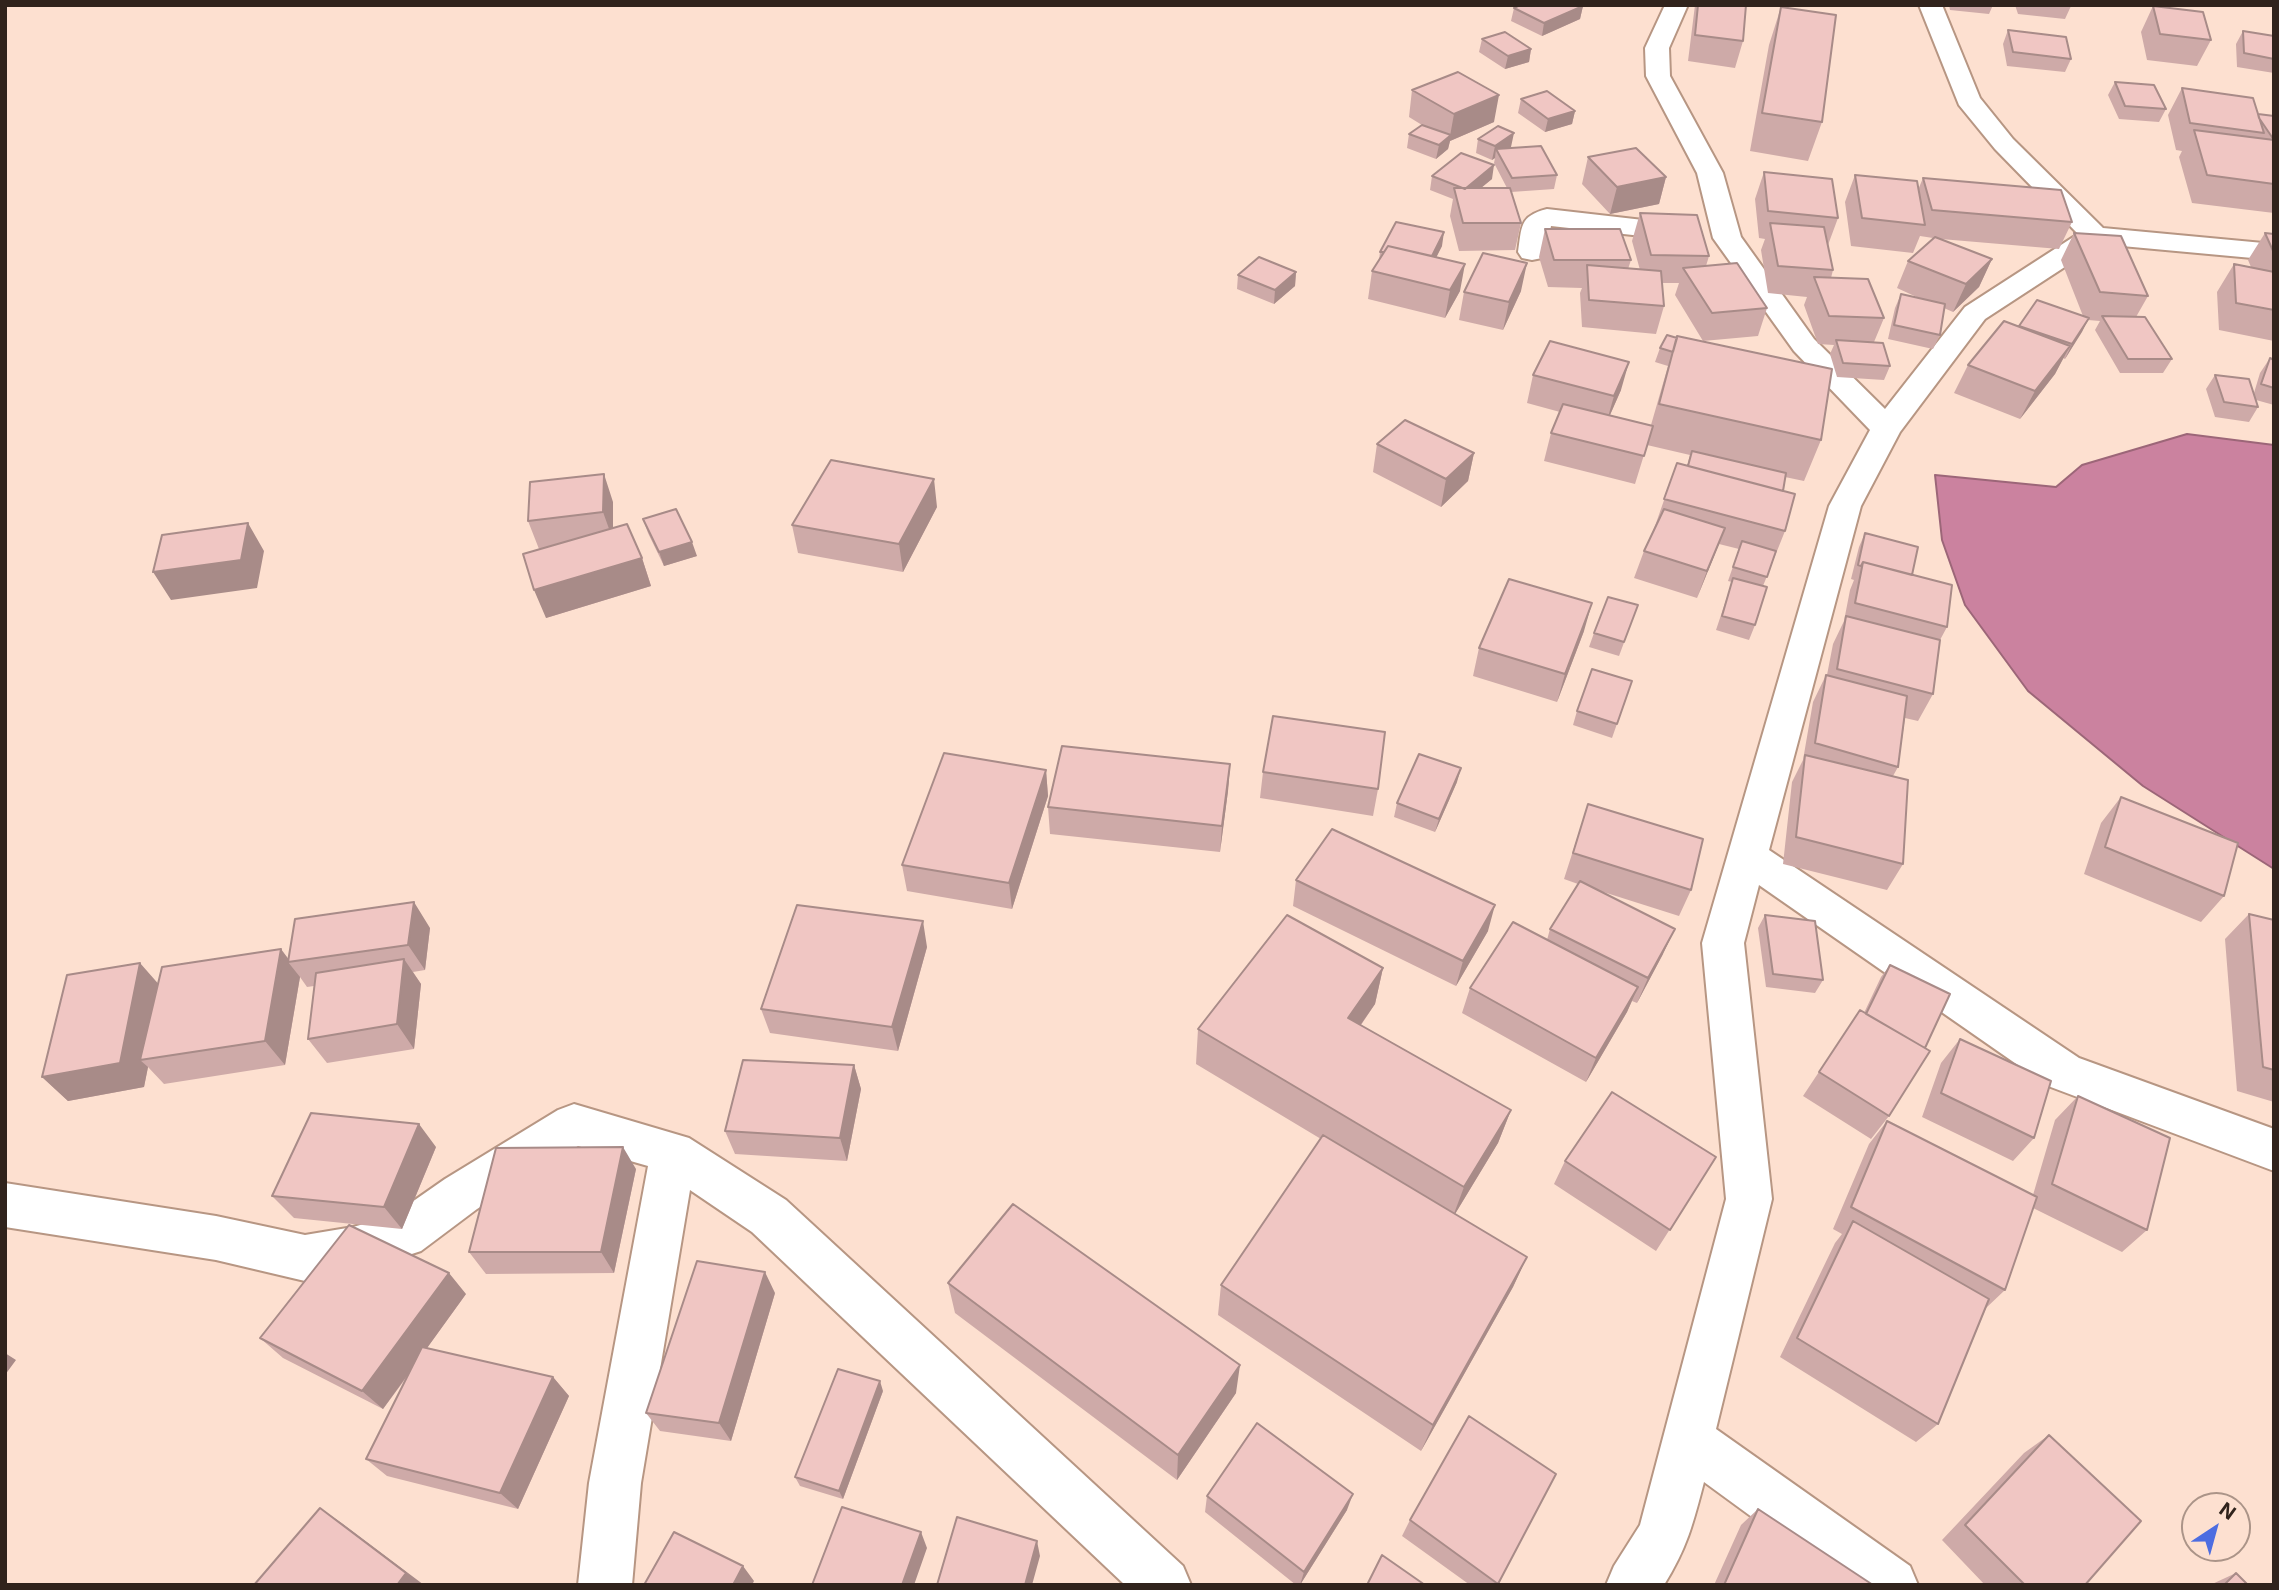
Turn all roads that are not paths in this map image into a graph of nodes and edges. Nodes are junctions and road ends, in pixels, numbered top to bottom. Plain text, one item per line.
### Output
1 (1930, 5) edge
2 (1675, 7) dead end
3 (2095, 235) junction
4 (1727, 238) junction
5 (1532, 252) dead end
6 (2274, 252) edge
7 (1886, 429) junction
8 (1746, 855) junction
9 (2274, 1150) edge
10 (673, 1153) junction
11 (5, 1205) edge
12 (1688, 1440) junction
13 (605, 1585) edge
14 (1164, 1585) edge
15 (1633, 1585) edge
16 (1891, 1585) edge

1 - 3 street
2 - 4 street
3 - 6 street
3 - 7 street
4 - 5 street
4 - 7 street
7 - 8 street
8 - 9 street
8 - 12 street
10 - 11 street
10 - 13 street
10 - 14 street
12 - 15 street
12 - 16 street

